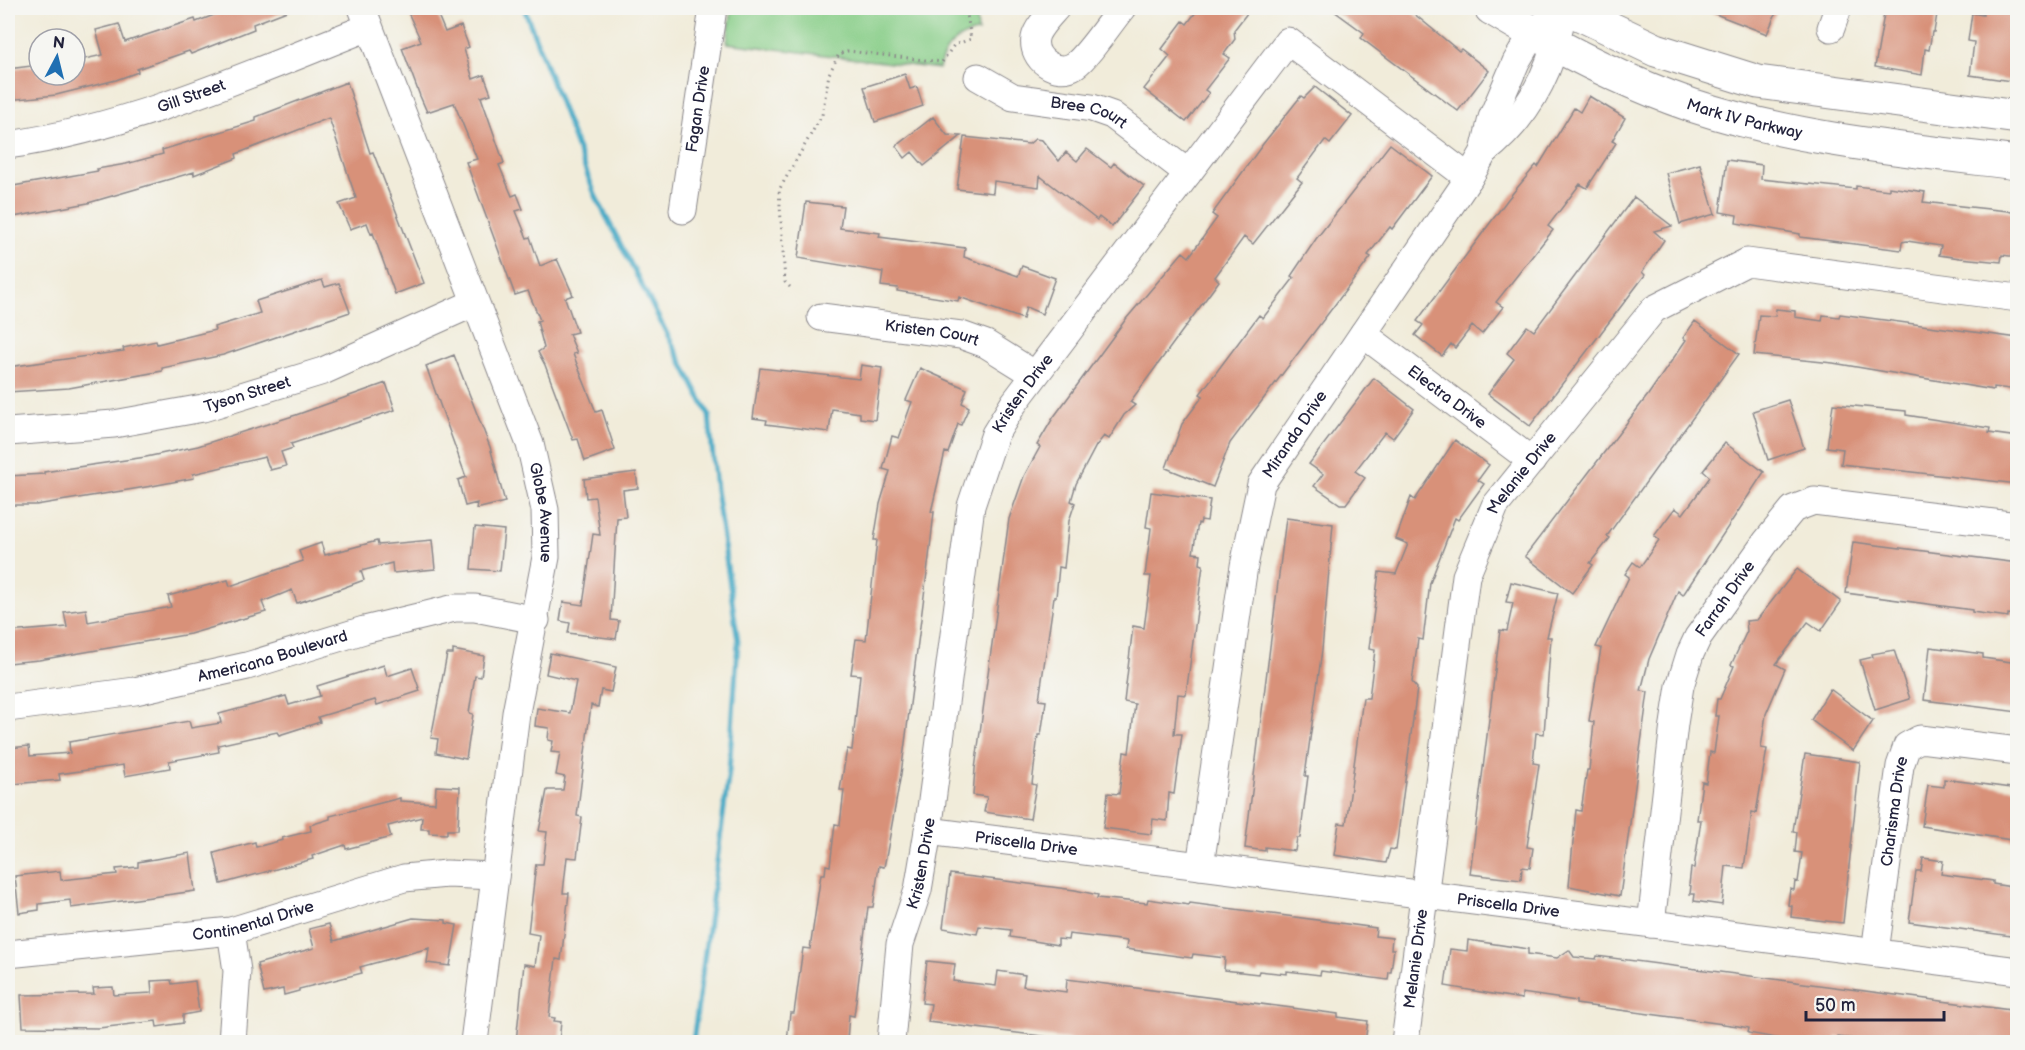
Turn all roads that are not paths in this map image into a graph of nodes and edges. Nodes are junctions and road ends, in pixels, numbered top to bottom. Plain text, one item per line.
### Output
1 (714, 8) edge
2 (1056, 8) edge
3 (1122, 8) edge
4 (1491, 8) edge
5 (1565, 8) edge
6 (365, 17) edge
7 (1544, 40) junction
8 (978, 77) dead end
9 (2018, 117) edge
10 (8, 145) edge
11 (2018, 163) edge
12 (1188, 173) junction
13 (1469, 178) junction
14 (683, 210) dead end
15 (2018, 298) edge
16 (474, 303) junction
17 (821, 317) dead end
18 (1363, 334) junction
19 (1034, 374) junction
20 (8, 432) edge
21 (1532, 461) junction
22 (2018, 526) edge
23 (536, 620) junction
24 (8, 708) edge
25 (2018, 751) edge
26 (928, 831) junction
27 (1200, 866) junction
28 (495, 876) junction
29 (1424, 895) junction
30 (1651, 924) junction
31 (231, 931) junction
32 (1875, 952) junction
33 (8, 954) edge
34 (2018, 971) edge
35 (232, 1042) edge
36 (474, 1042) edge
37 (891, 1042) edge
38 (1405, 1042) edge

1 - 14 street, Fagan Drive
2 - 3 street
4 - 7 main road, Mark IV Parkway
5 - 7 street, Miranda Drive
5 - 9 main road
6 - 10 street, Gill Street
6 - 16 street, Globe Avenue
7 - 11 main road, Mark IV Parkway
7 - 13 street, Miranda Drive
8 - 12 street, Bree Court
12 - 13 street, Kristen Drive
12 - 19 street, Kristen Drive
13 - 18 street, Miranda Drive
15 - 21 street, Melanie Drive
16 - 20 street, Tyson Street
16 - 23 street, Globe Avenue
17 - 19 street, Kristen Court
18 - 21 street, Electra Drive
18 - 27 street, Miranda Drive
19 - 26 street, Kristen Drive
21 - 29 street, Melanie Drive
22 - 30 street, Farrah Drive
23 - 24 street, Americana Boulevard
23 - 28 street, Globe Avenue
25 - 32 street, Charisma Drive
26 - 27 street, Priscella Drive
26 - 37 street, Kristen Drive
27 - 29 street, Priscella Drive
28 - 31 street, Continental Drive
28 - 36 street, Globe Avenue
29 - 30 street, Priscella Drive
29 - 38 street, Melanie Drive
30 - 32 street, Priscella Drive
31 - 33 street, Continental Drive
31 - 35 street
32 - 34 street, Priscella Drive

